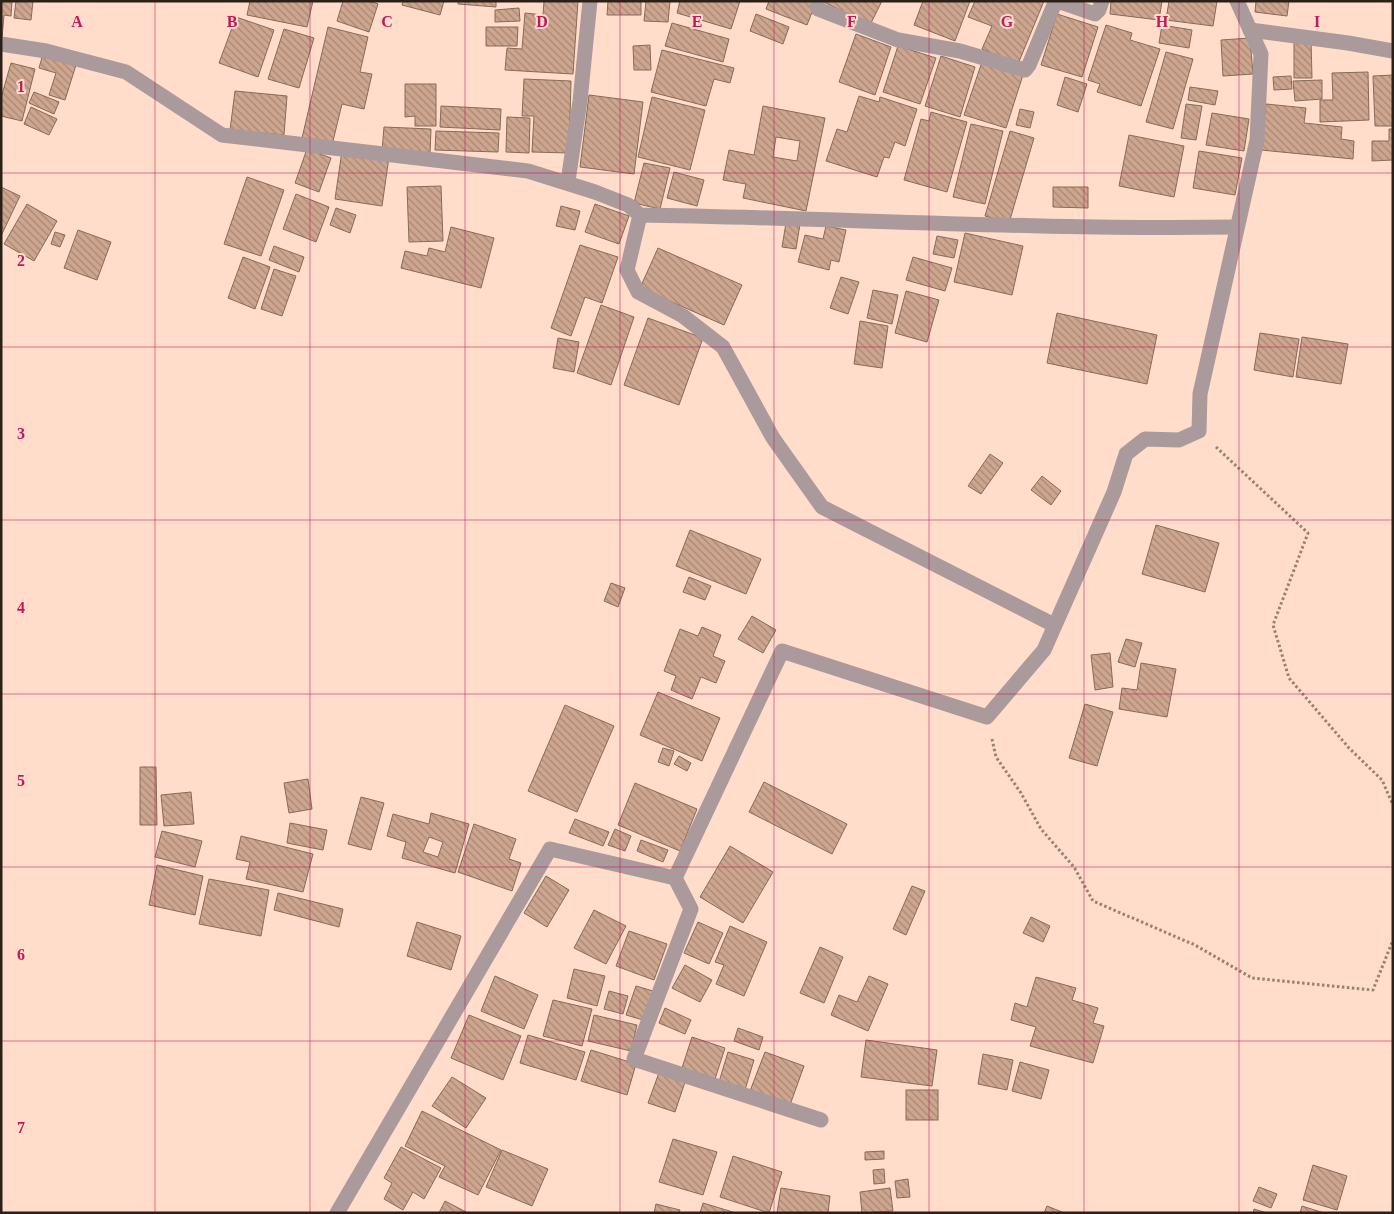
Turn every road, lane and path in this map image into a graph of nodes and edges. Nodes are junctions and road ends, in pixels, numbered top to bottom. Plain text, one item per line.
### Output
1 (590, 1) edge
2 (817, 1) edge
3 (1102, 1) edge
4 (1237, 1) edge
5 (1250, 30) junction
6 (1, 44) edge
7 (1393, 51) edge
8 (568, 181) junction
9 (640, 215) junction
10 (1236, 227) junction
11 (1199, 431) junction
12 (1054, 625) junction
13 (987, 717) junction
14 (1393, 805) edge
15 (675, 878) junction
16 (1393, 940) edge
17 (821, 1120) dead end
18 (337, 1213) edge

1 - 8 street
2 - 3 street
4 - 5 street
5 - 7 street
5 - 10 street
6 - 8 street
8 - 9 street
9 - 10 street
9 - 12 street
10 - 11 street
11 - 12 street
11 - 14 path
12 - 13 street
13 - 15 street
13 - 16 path
15 - 17 street
15 - 18 street

